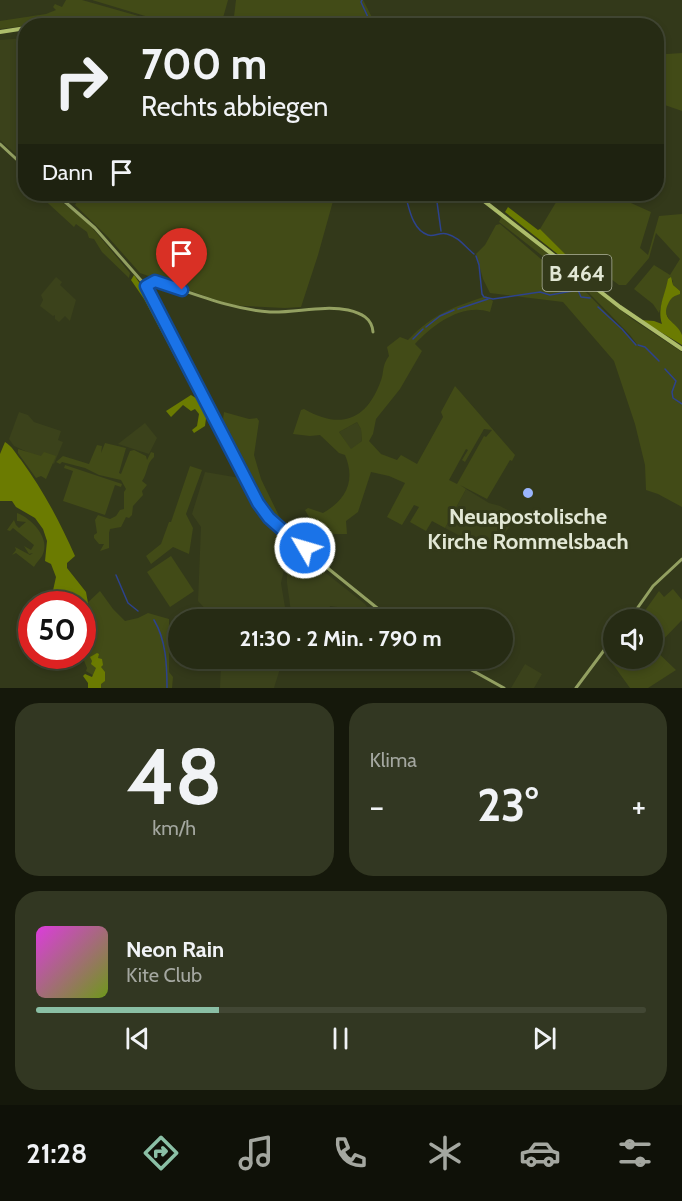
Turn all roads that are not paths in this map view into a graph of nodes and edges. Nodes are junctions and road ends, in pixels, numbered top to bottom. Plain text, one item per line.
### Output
1 (18, 29) edge
2 (0, 32) edge
3 (0, 144) edge
4 (0, 149) edge
5 (7, 152) junction
6 (18, 161) edge
7 (64, 201) edge
8 (485, 201) edge
9 (145, 285) junction
10 (373, 332) dead end
11 (682, 349) edge
12 (297, 543) junction
13 (304, 549) junction
14 (682, 559) edge
15 (378, 609) edge
16 (637, 609) edge
17 (603, 652) edge
18 (470, 669) edge
19 (504, 688) edge
20 (576, 688) edge

1 - 2 main road
3 - 5 main road
4 - 5 main road
5 - 6 main road
7 - 9 main road
8 - 11 main road, B 464
9 - 10 main road
9 - 12 main road
12 - 13 main road
12 - 13 main road
13 - 15 main road
14 - 16 main road
17 - 20 main road
18 - 19 main road

